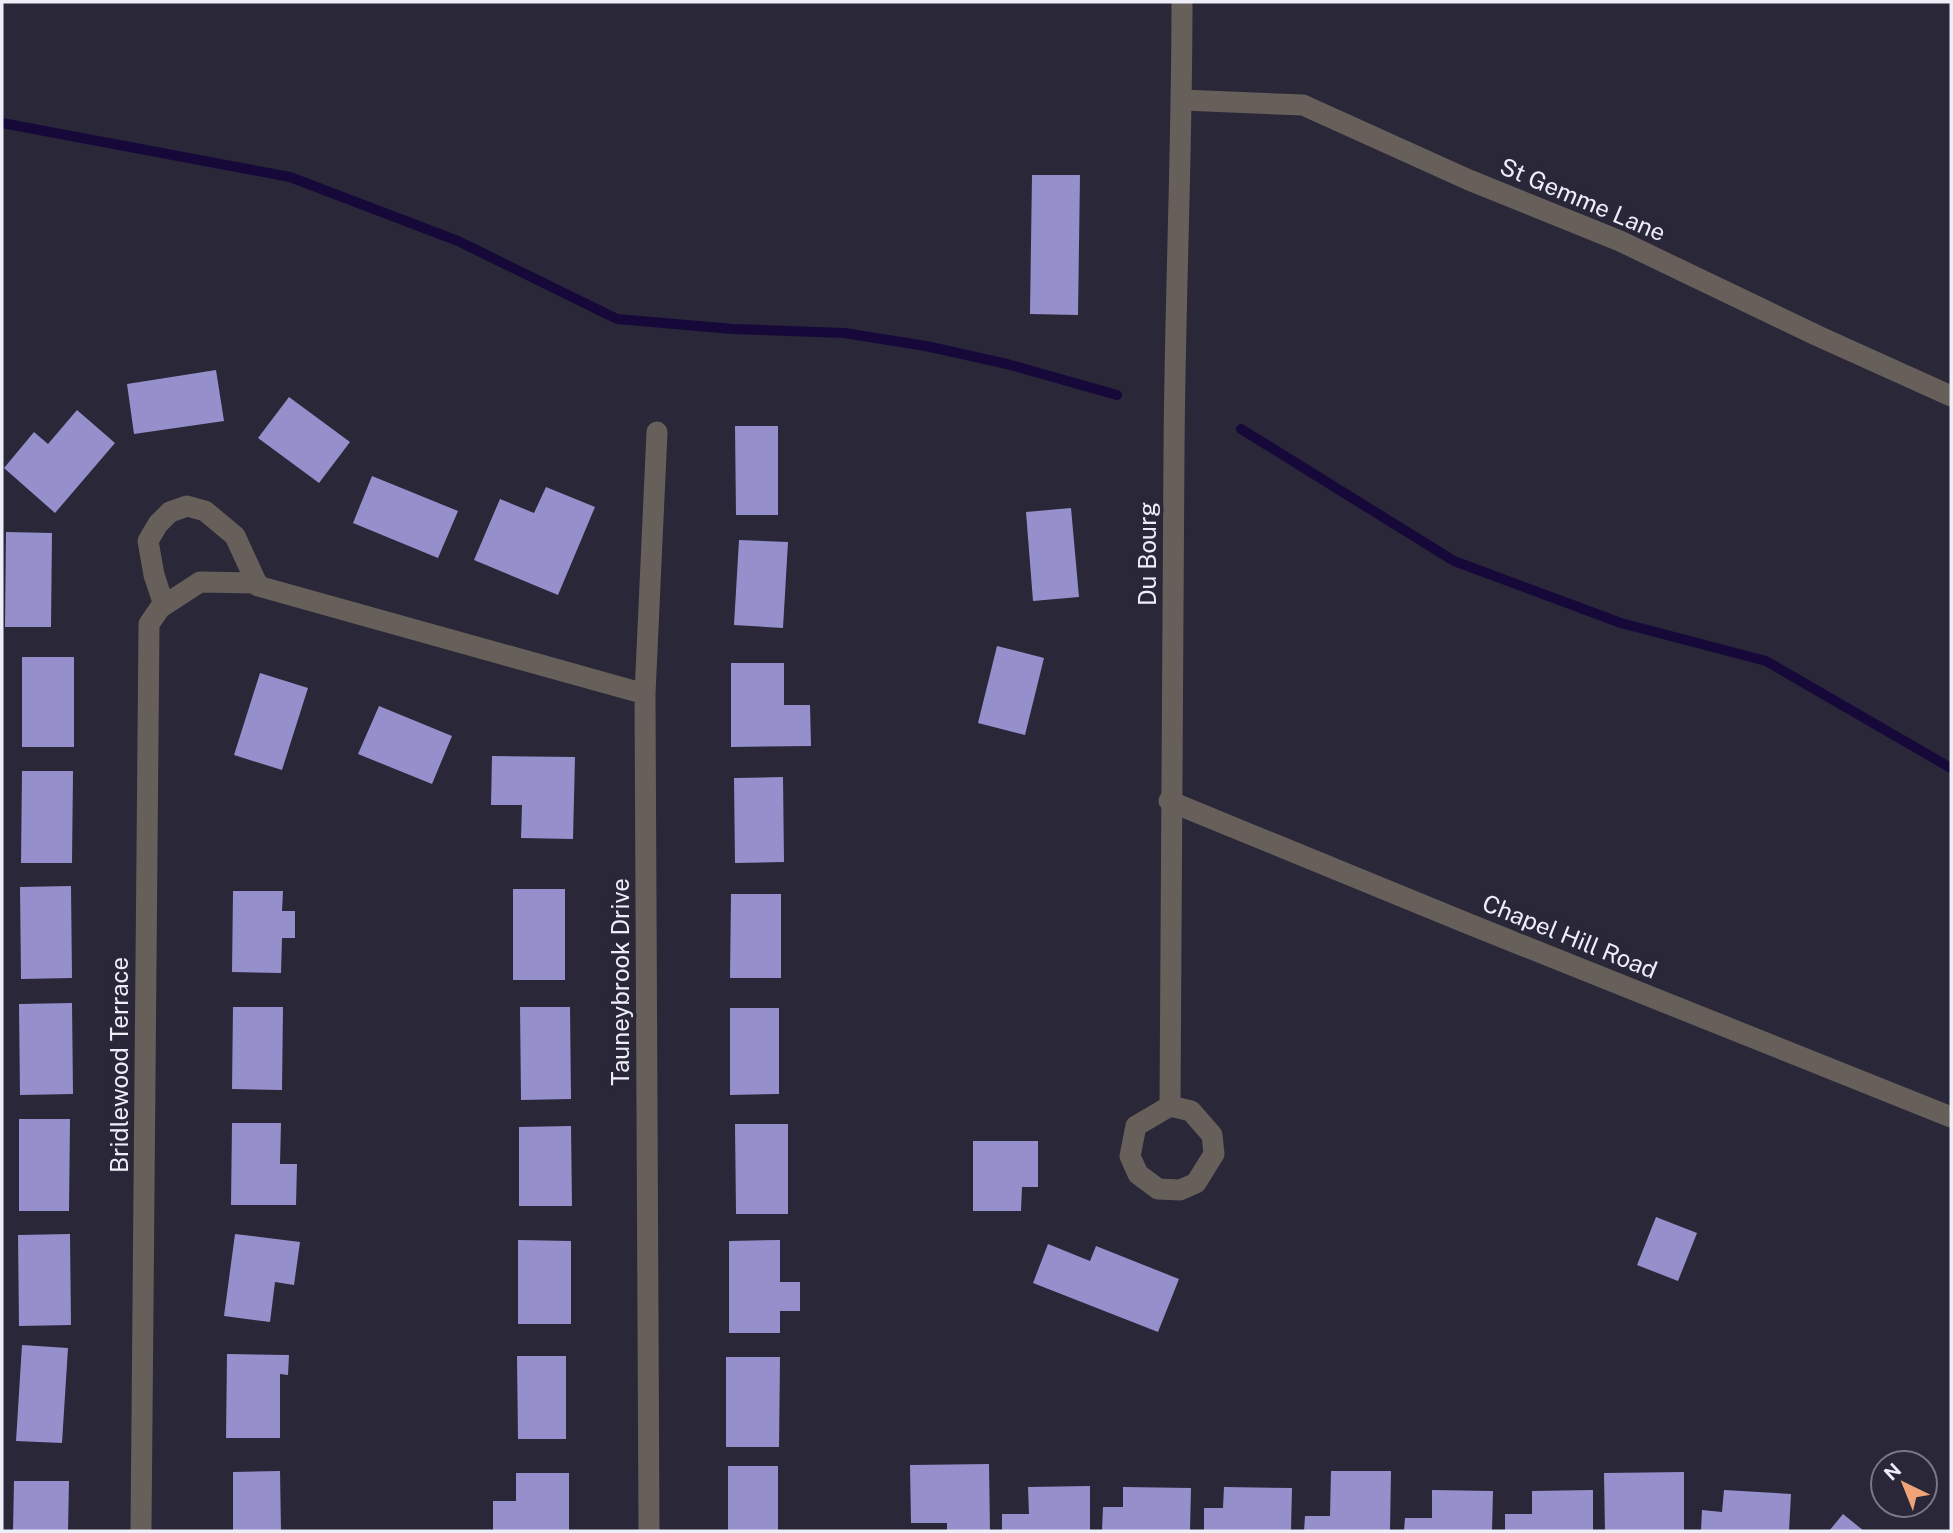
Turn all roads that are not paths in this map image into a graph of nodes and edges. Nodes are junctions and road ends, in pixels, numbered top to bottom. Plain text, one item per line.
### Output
1 (1182, 2) edge
2 (1182, 100) junction
3 (1951, 396) edge
4 (657, 432) dead end
5 (258, 586) junction
6 (164, 605) junction
7 (645, 694) junction
8 (1170, 801) junction
9 (1170, 1106) dead end
10 (1951, 1117) edge
11 (141, 1531) edge
12 (649, 1531) edge

1 - 2 street, Du Bourg
2 - 3 street, St Gemme Lane
2 - 8 street, Du Bourg
4 - 7 street, Tauneybrook Drive
5 - 6 street
5 - 6 street
5 - 7 street
6 - 11 street, Bridlewood Terrace
7 - 12 street, Tauneybrook Drive
8 - 9 street, Du Bourg
8 - 10 street, Chapel Hill Road

